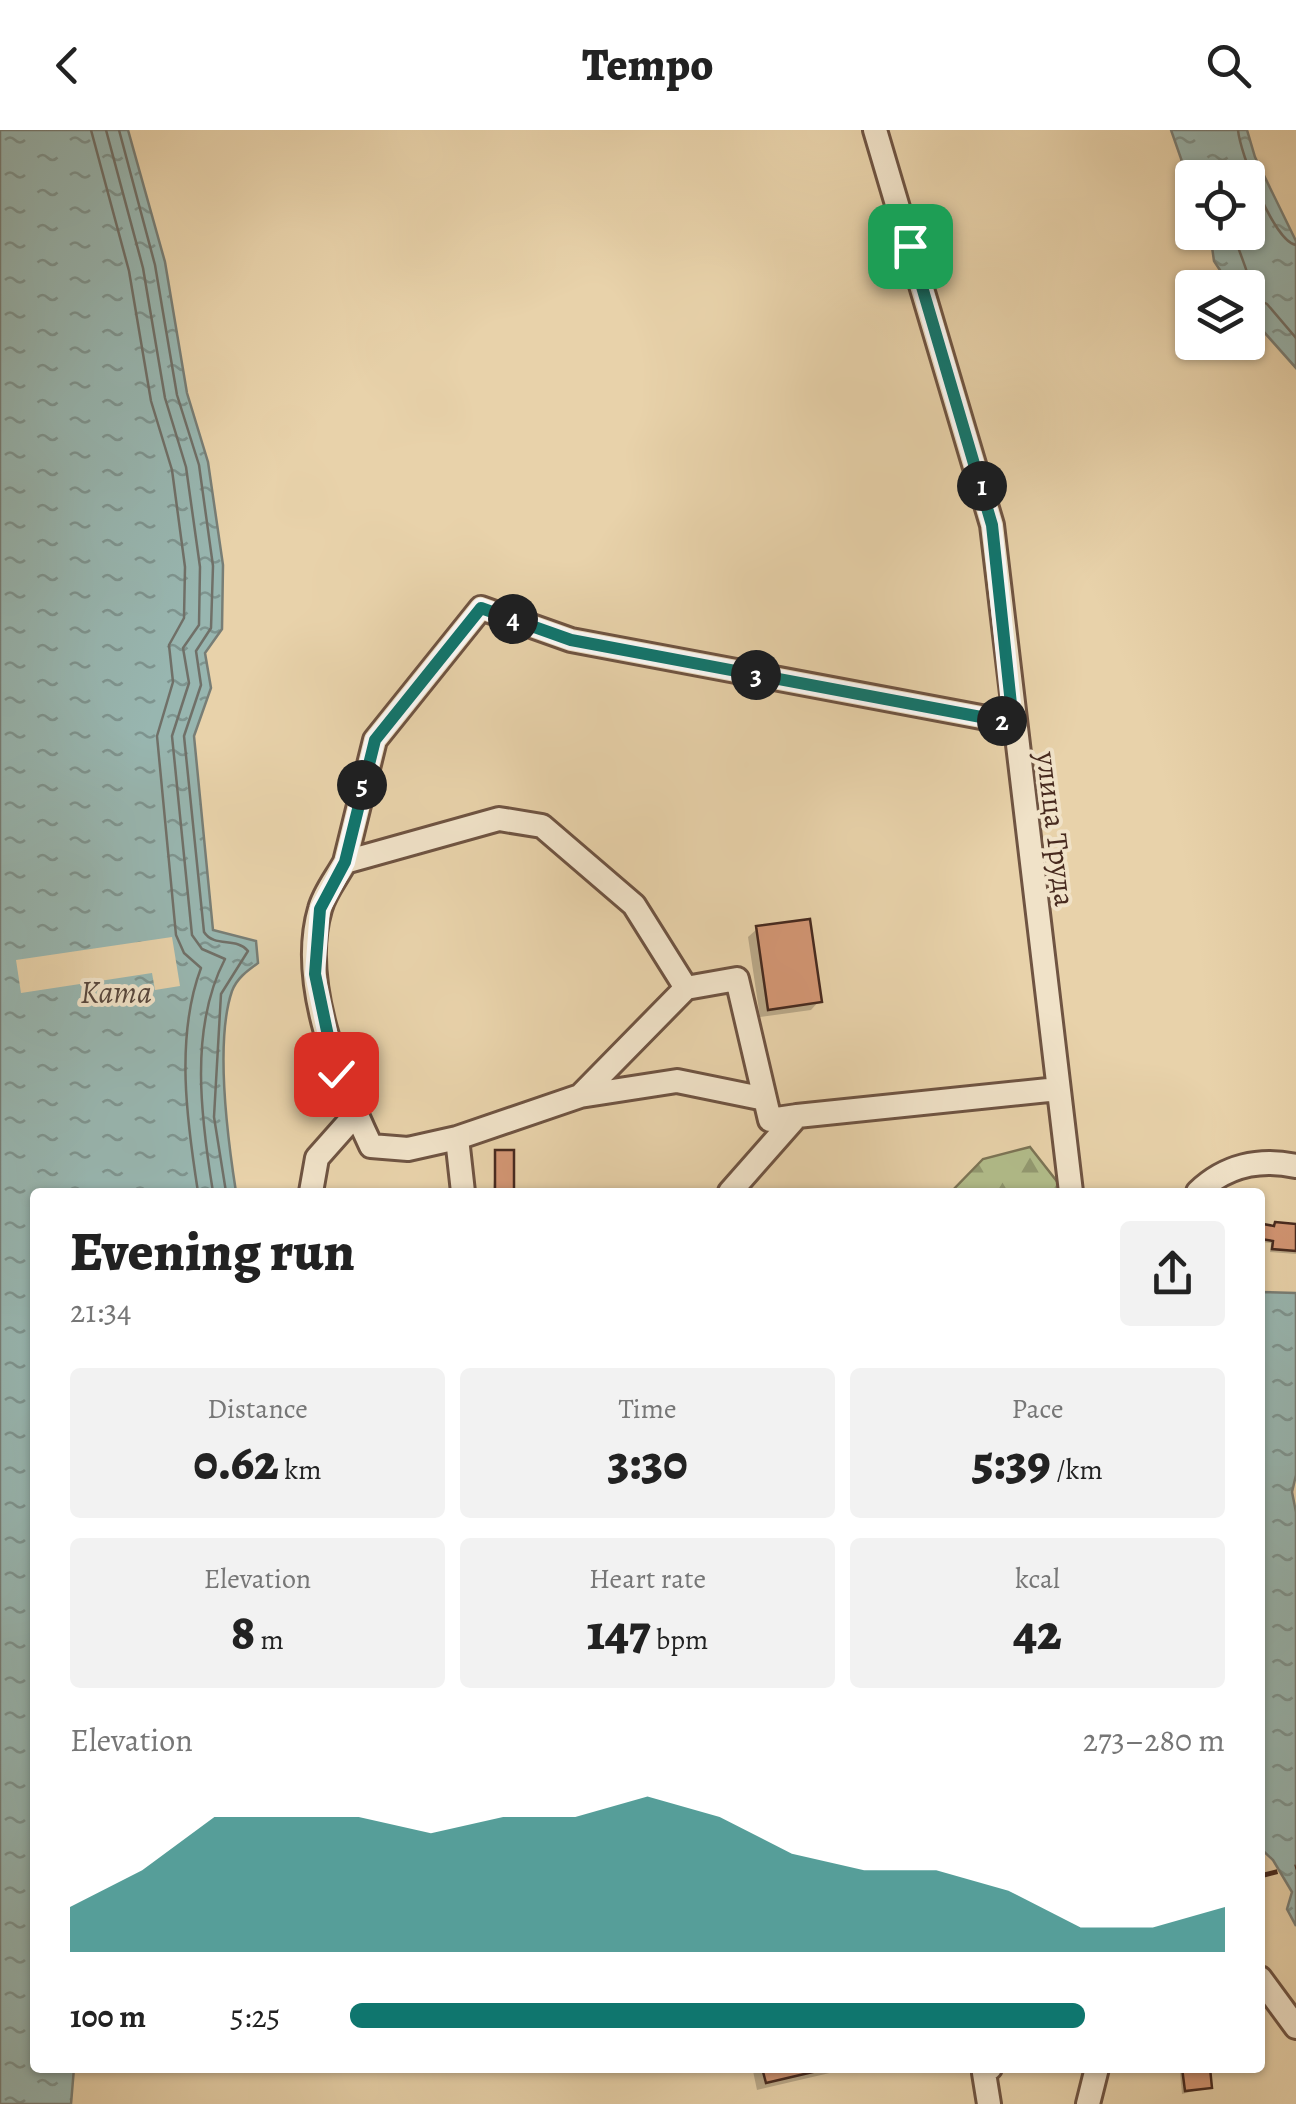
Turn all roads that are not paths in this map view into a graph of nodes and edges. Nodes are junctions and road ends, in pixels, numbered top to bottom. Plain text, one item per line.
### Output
1 (876, 130) edge
2 (1013, 723) junction
3 (345, 862) junction
4 (686, 988) junction
5 (1058, 1089) junction
6 (580, 1096) junction
7 (765, 1098) junction
8 (356, 1114) junction
9 (797, 1116) junction
10 (458, 1138) junction
11 (1296, 1166) edge
12 (312, 1188) edge
13 (463, 1188) edge
14 (734, 1188) edge
15 (1070, 1188) edge
16 (1202, 1188) edge
17 (1265, 1985) edge
18 (1296, 2027) edge
19 (985, 2073) edge
20 (1081, 2073) edge
21 (1095, 2073) edge
22 (990, 2104) edge
23 (1085, 2104) edge

1 - 2 street, улица Труда
2 - 3 street
2 - 5 street, улица Труда
3 - 4 street
3 - 8 street
4 - 6 street
4 - 7 street
5 - 9 street
5 - 15 street, улица Труда
6 - 7 street
6 - 10 street
7 - 9 street
8 - 10 street
8 - 12 street
9 - 14 street
10 - 13 street
11 - 16 street
17 - 18 street
19 - 22 street
20 - 23 street
21 - 23 street

